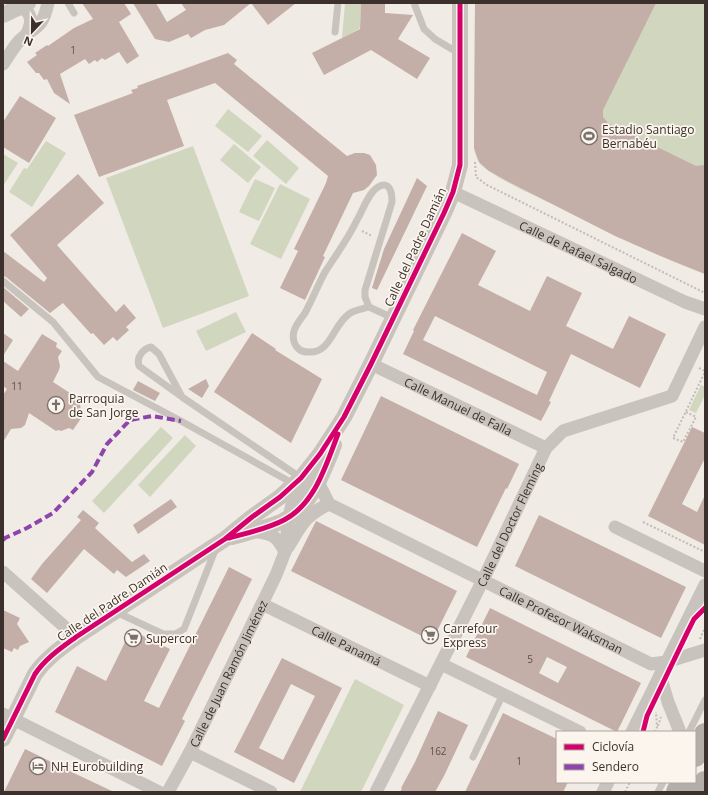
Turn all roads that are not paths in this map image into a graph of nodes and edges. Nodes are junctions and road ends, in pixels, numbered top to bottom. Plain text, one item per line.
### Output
1 (48, 3) edge
2 (68, 3) edge
3 (338, 3) edge
4 (414, 3) edge
5 (460, 3) edge
6 (23, 6) edge
7 (74, 13) dead end
8 (3, 15) edge
9 (335, 32) dead end
10 (26, 36) junction
11 (461, 54) junction
12 (3, 64) edge
13 (453, 192) junction
14 (3, 281) edge
15 (369, 307) junction
16 (705, 309) edge
17 (393, 318) junction
18 (705, 326) edge
19 (371, 364) junction
20 (182, 397) junction
21 (344, 417) junction
22 (546, 448) junction
23 (320, 454) junction
24 (298, 481) junction
25 (318, 482) junction
26 (329, 504) junction
27 (289, 517) junction
28 (614, 527) dead end
29 (253, 531) junction
30 (221, 542) junction
31 (285, 552) junction
32 (705, 571) edge
33 (3, 572) edge
34 (483, 580) junction
35 (705, 585) edge
36 (262, 604) junction
37 (115, 612) junction
38 (76, 637) junction
39 (702, 645) edge
40 (666, 662) junction
41 (441, 664) junction
42 (660, 675) junction
43 (430, 686) junction
44 (503, 694) junction
45 (705, 700) edge
46 (8, 716) edge
47 (578, 731) edge
48 (632, 731) edge
49 (680, 731) edge
50 (689, 731) edge
51 (705, 734) edge
52 (3, 739) edge
53 (190, 752) junction
54 (698, 756) edge
55 (472, 757) dead end
56 (705, 782) edge
57 (608, 783) edge
58 (662, 783) edge
59 (682, 783) edge
60 (158, 792) edge
61 (168, 792) edge
62 (271, 792) edge
63 (376, 792) edge
64 (603, 792) edge
65 (658, 792) edge
66 (677, 792) edge
67 (700, 792) edge

1 - 10 street
2 - 7 lane
3 - 9 lane
4 - 11 lane
5 - 11 street, Calle del Padre Damián
6 - 8 street
6 - 10 street
10 - 12 street
11 - 13 street, Calle del Padre Damián
13 - 16 street, Calle de Rafael Salgado
13 - 17 street, Calle del Padre Damián
14 - 24 lane
15 - 15 lane
15 - 17 lane
17 - 19 street, Calle del Padre Damián
18 - 22 street, Calle del Doctor Fleming
19 - 21 street, Calle del Padre Damián
19 - 22 street, Calle Manuel de Falla
20 - 20 lane
20 - 24 lane
21 - 23 street, Calle del Padre Damián
21 - 25 street, Calle del Padre Damián
22 - 34 street, Calle del Doctor Fleming
23 - 24 street, Calle del Padre Damián
23 - 27 street, Calle del Padre Damián
24 - 30 street, Calle del Padre Damián
25 - 26 street
25 - 27 street, Calle del Padre Damián
26 - 31 street
26 - 34 street, Calle Profesor Waksman
27 - 29 street, Calle del Padre Damián
27 - 31 street, Calle del Padre Damián
28 - 32 street
29 - 30 street, Calle del Padre Damián
29 - 31 street
30 - 37 street, Calle del Padre Damián
30 - 37 lane
31 - 36 street, Calle de Juan Ramón Jiménez
33 - 38 street
34 - 40 street, Calle Profesor Waksman
34 - 41 street, Calle del Doctor Fleming
35 - 40 street
36 - 43 street, Calle Panamá
36 - 53 street, Calle de Juan Ramón Jiménez
37 - 38 street, Calle del Padre Damián
38 - 46 street, Calle del Padre Damián
39 - 40 street, Calle Profesor Waksman
40 - 42 street
41 - 43 street, Calle del Doctor Fleming
41 - 44 street
42 - 48 street
42 - 49 street
43 - 63 street, Calle del Doctor Fleming
44 - 47 street
44 - 55 lane
45 - 50 lane
46 - 52 street, Calle del Padre Damián
46 - 60 street
51 - 54 highway
53 - 61 street, Calle de Juan Ramón Jiménez
53 - 62 street
56 - 67 highway
57 - 64 street
58 - 65 lane
59 - 66 highway

